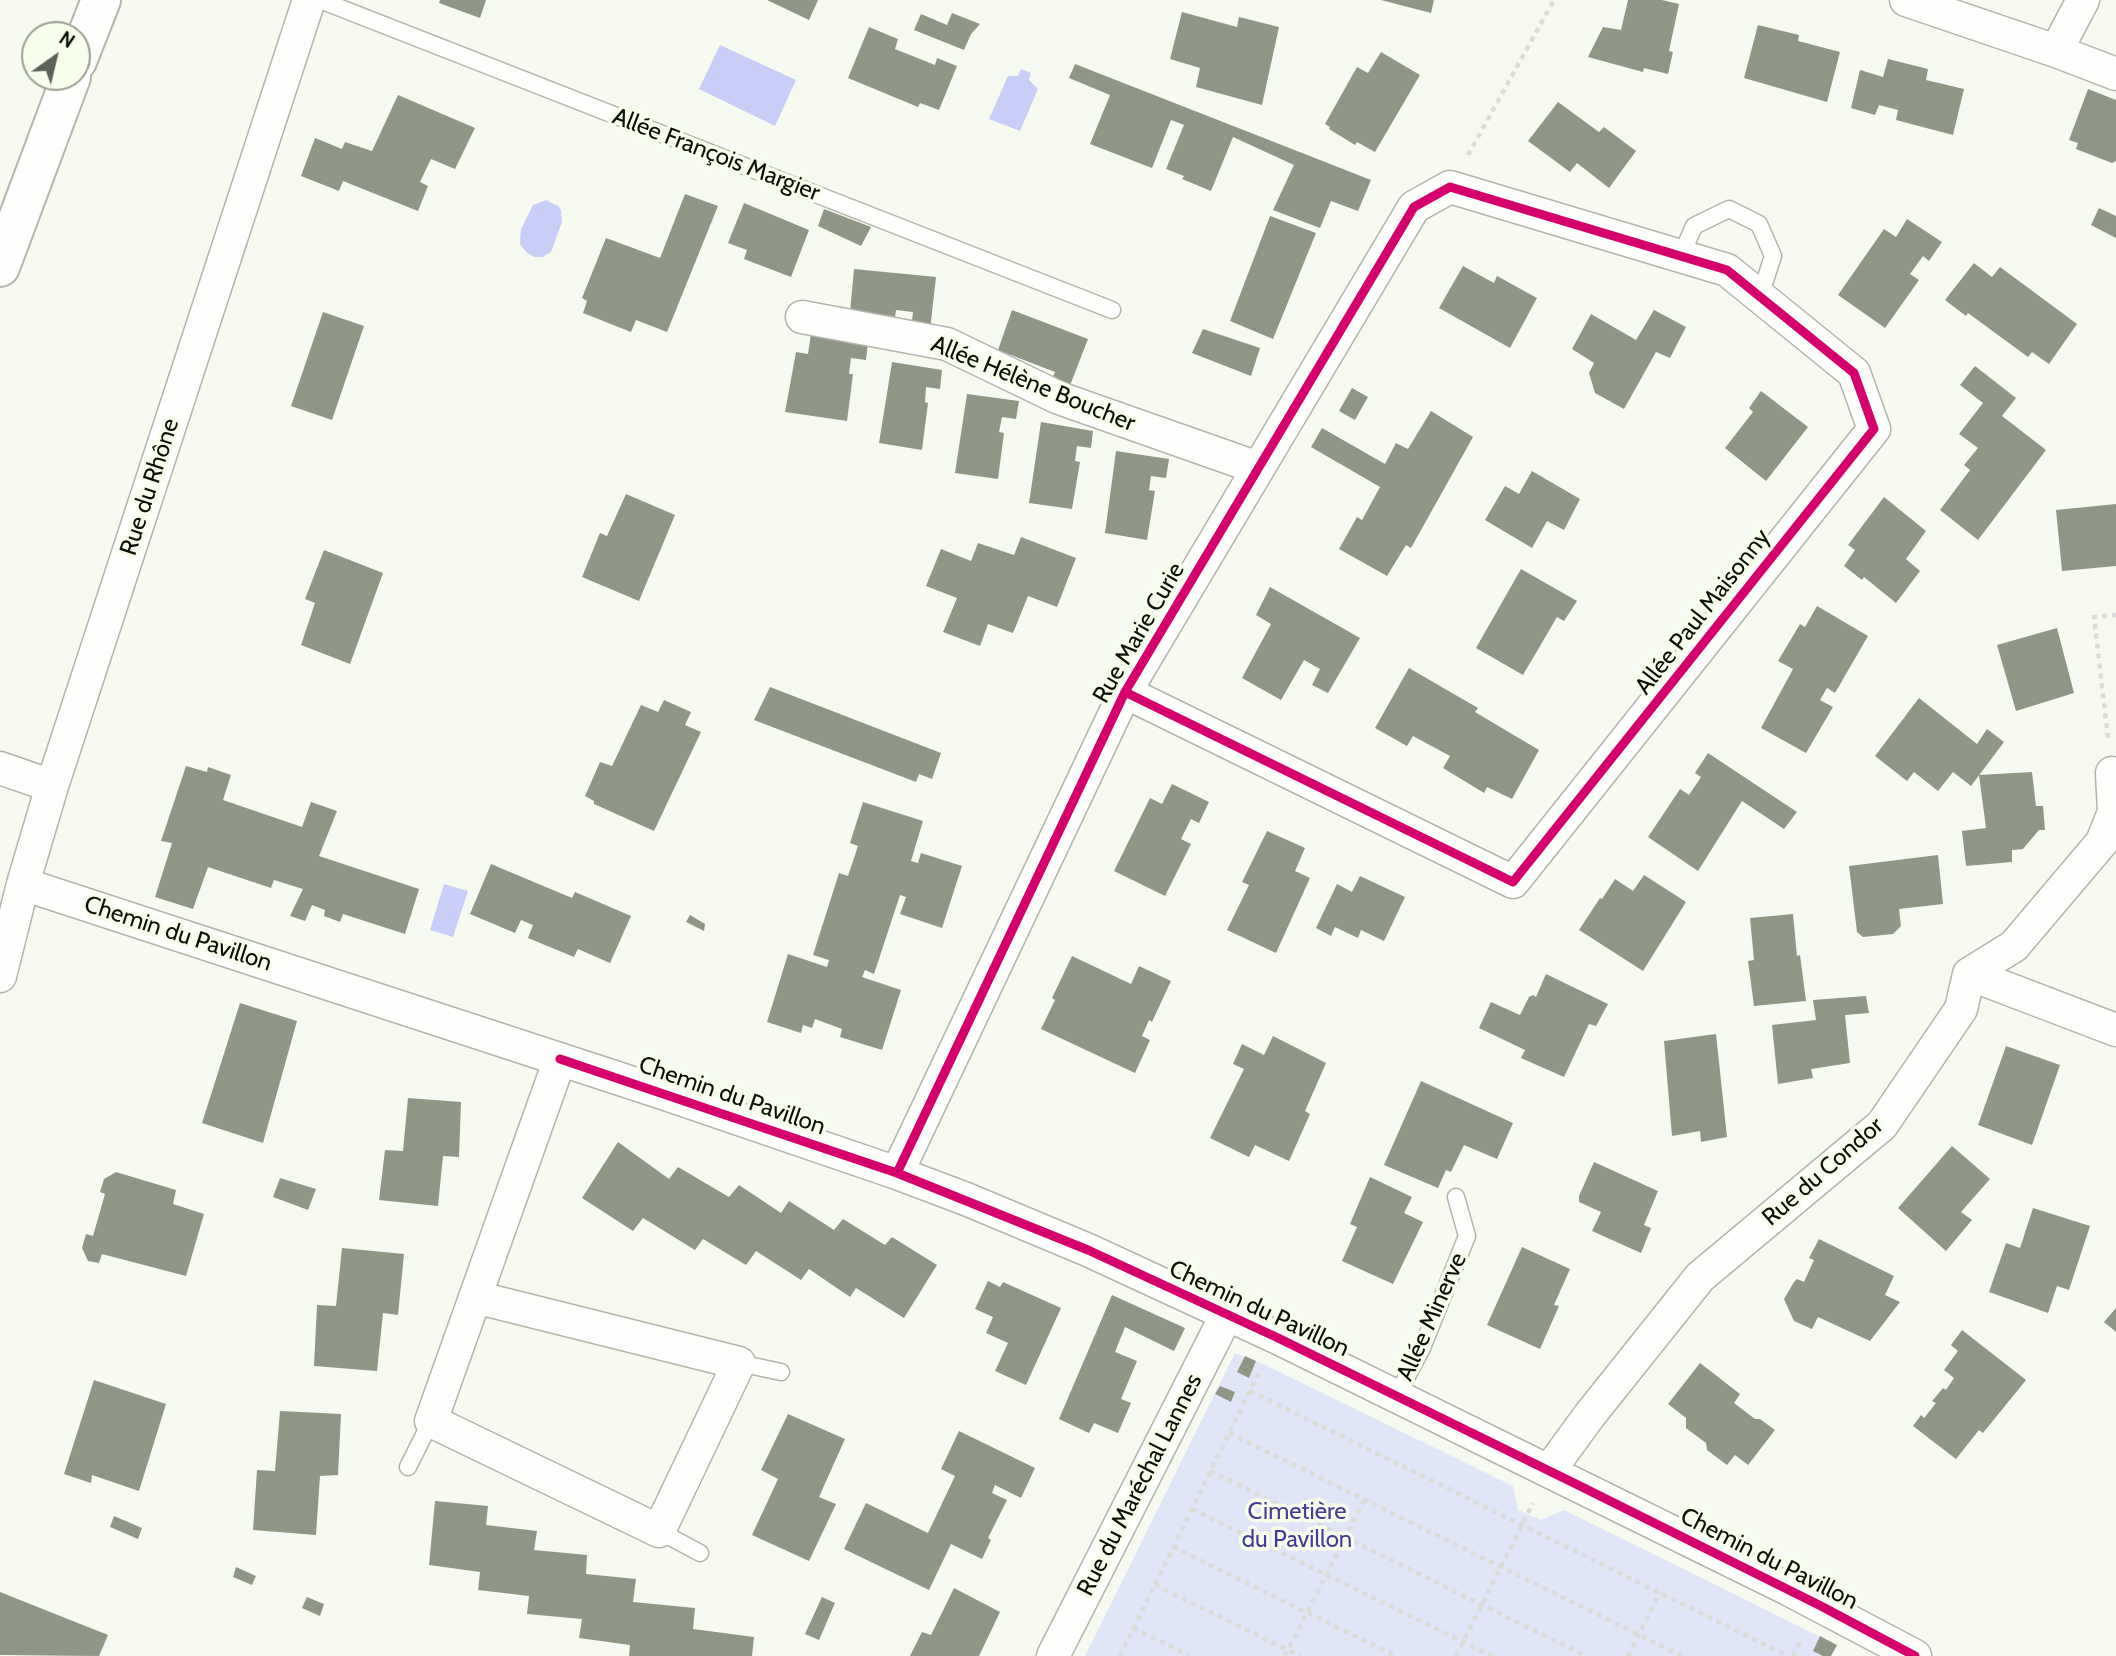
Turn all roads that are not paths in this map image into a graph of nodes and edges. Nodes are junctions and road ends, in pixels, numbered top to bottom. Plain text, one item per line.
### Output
1 (101, 0) edge
2 (309, 0) edge
3 (320, 0) edge
4 (1906, 0) edge
5 (2083, 0) edge
6 (91, 25) edge
7 (2056, 51) junction
8 (2116, 74) edge
9 (66, 91) edge
10 (1450, 187) joint
11 (1681, 256) junction
12 (0, 267) edge
13 (1759, 296) junction
14 (1111, 310) dead end
15 (802, 317) dead end
16 (1258, 468) junction
17 (1125, 692) junction
18 (0, 768) edge
19 (2112, 773) road end
20 (52, 786) junction
21 (23, 884) junction
22 (1969, 974) junction
23 (0, 976) edge
24 (2116, 1030) edge
25 (560, 1059) junction
26 (897, 1173) junction
27 (1456, 1197) dead end
28 (475, 1297) junction
29 (1227, 1314) junction
30 (738, 1363) junction
31 (781, 1372) dead end
32 (1396, 1397) junction
33 (431, 1421) junction
34 (408, 1467) dead end
35 (1549, 1471) junction
36 (659, 1531) junction
37 (700, 1553) dead end
38 (1053, 1656) edge
39 (1915, 1656) edge

1 - 6 main road
2 - 20 street, Rue du Rhône
3 - 14 lane, Allée François Margier
4 - 7 street
5 - 7 street
7 - 8 street
9 - 12 main road
10 - 11 street, Allée Paul Maisonny
10 - 16 street, Rue Marie Curie
11 - 13 street, Allée Paul Maisonny
11 - 13 lane
13 - 17 street, Allée Paul Maisonny
15 - 16 street, Allée Hélène Boucher
16 - 17 street, Rue Marie Curie
17 - 26 street, Rue Marie Curie
18 - 20 street
19 - 22 street
20 - 21 street, Rue du Rhône
21 - 23 street, Rue du Rhône
21 - 25 street, Chemin du Pavillon
22 - 24 street
22 - 35 street, Rue du Condor
25 - 26 street, Chemin du Pavillon
25 - 28 street
26 - 29 street, Chemin du Pavillon
27 - 32 lane, Allée Minerve
28 - 30 street
28 - 33 street
29 - 32 street, Chemin du Pavillon
29 - 38 street, Rue du Maréchal Lannes
30 - 31 lane
30 - 36 street
32 - 35 street, Chemin du Pavillon
33 - 34 lane
33 - 36 street
35 - 39 street, Chemin du Pavillon
36 - 37 lane

